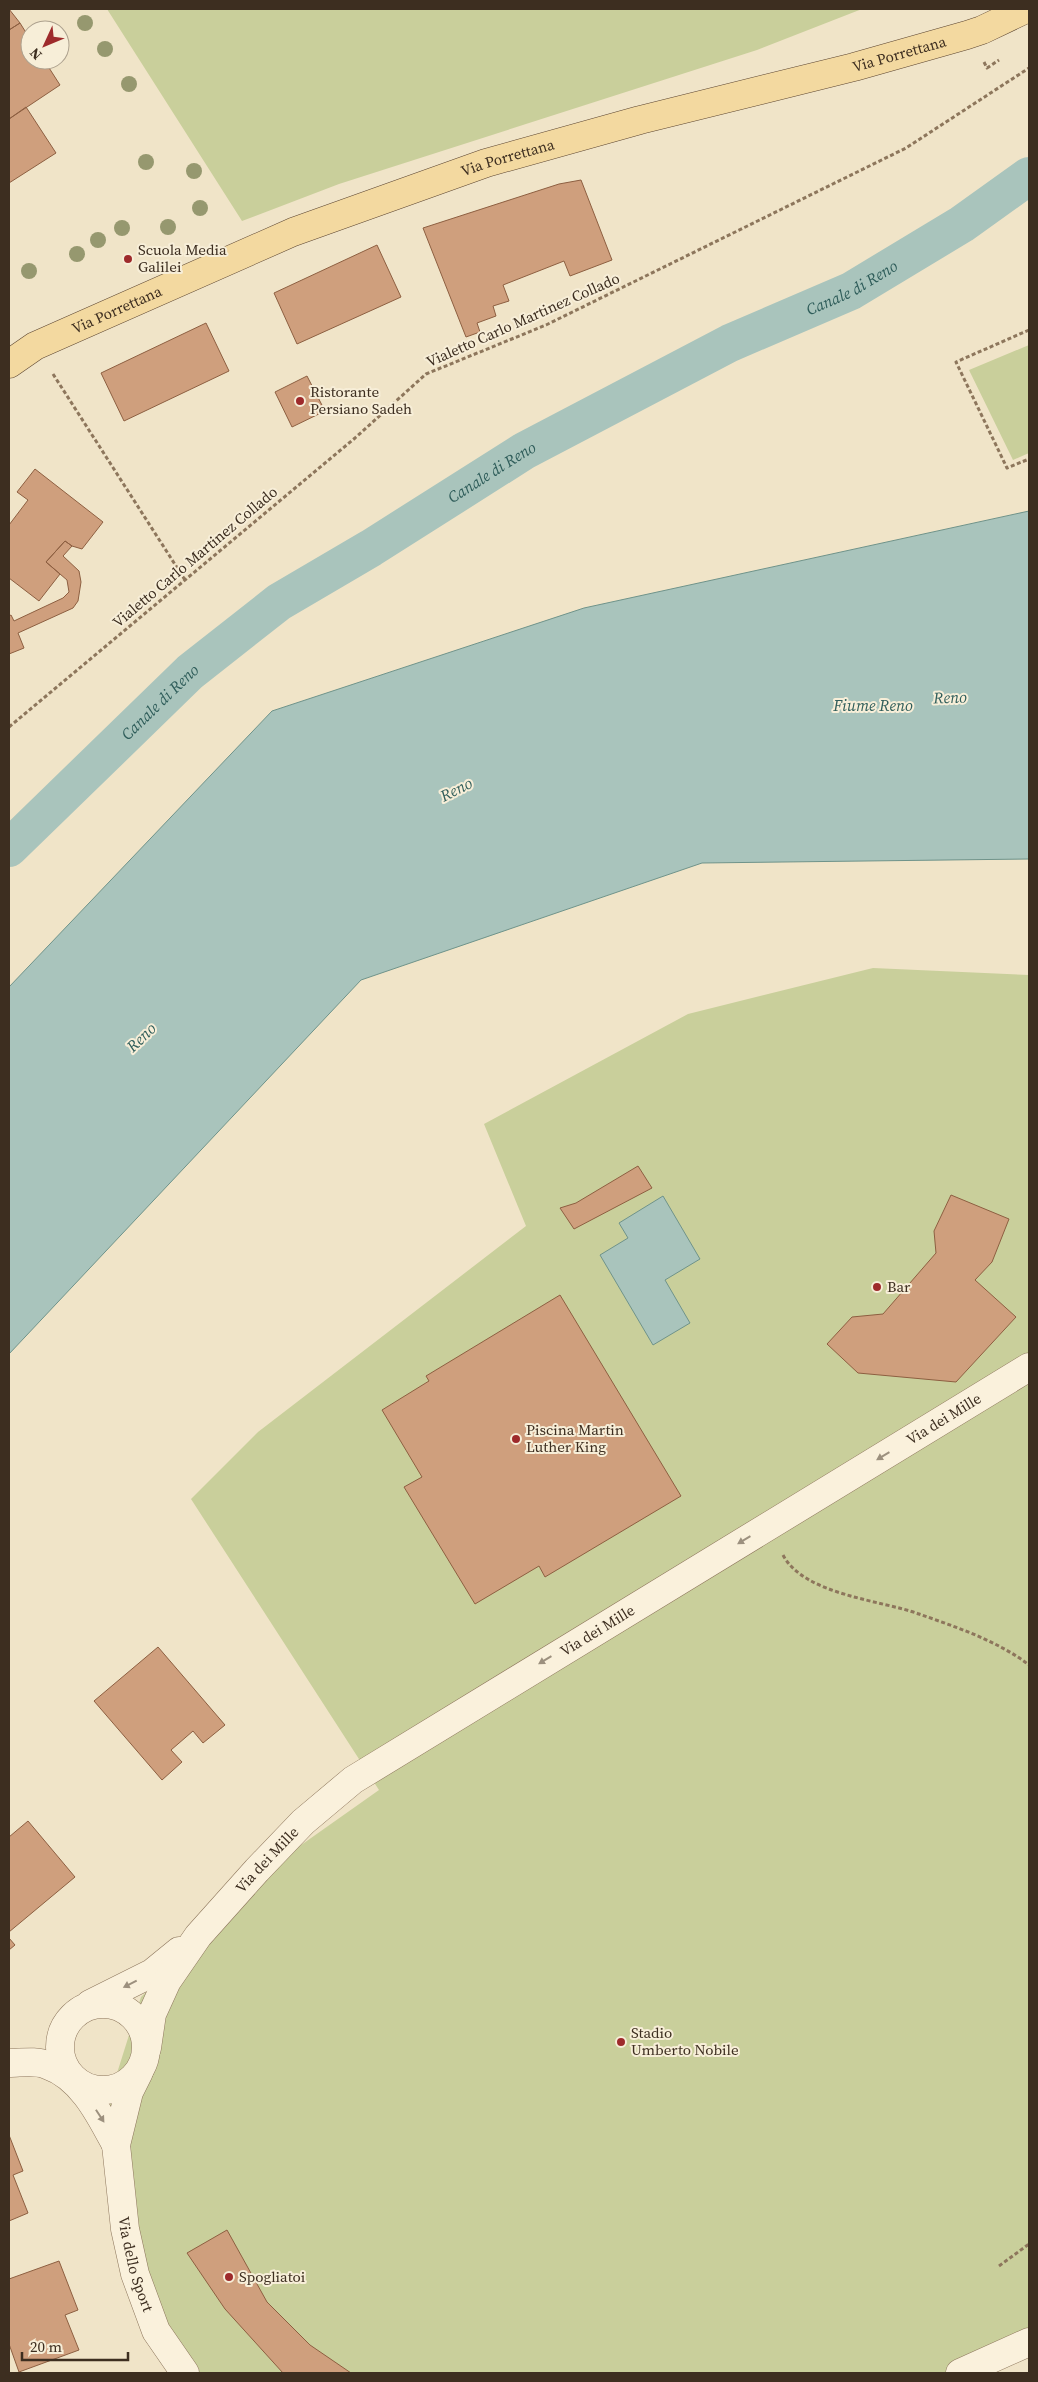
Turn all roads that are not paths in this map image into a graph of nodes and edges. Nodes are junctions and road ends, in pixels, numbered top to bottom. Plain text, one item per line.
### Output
1 (1026, 9) edge
2 (9, 364) edge
3 (1029, 1366) edge
4 (198, 1936) junction
5 (87, 2006) junction
6 (144, 2057) junction
7 (9, 2063) edge
8 (71, 2077) junction
9 (116, 2145) junction
10 (1029, 2342) edge
11 (185, 2373) edge
12 (960, 2373) edge

1 - 2 main road, Via Porrettana
3 -> 4 street, Via dei Mille
4 -> 5 street
4 - 6 street
5 - 6 street
5 - 8 street
6 - 8 street
6 - 9 street
7 - 8 street
8 -> 9 street
9 - 11 street, Via dello Sport
10 - 12 street

